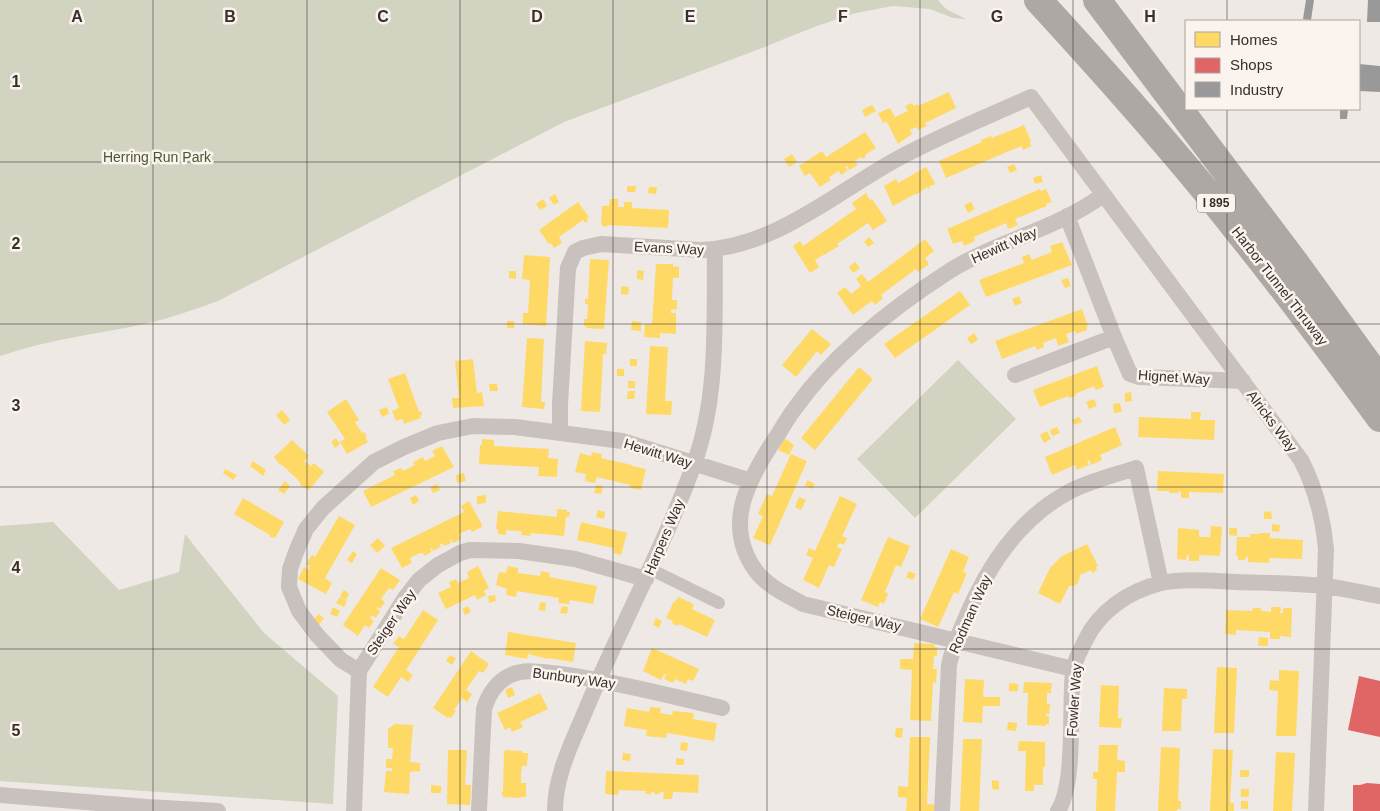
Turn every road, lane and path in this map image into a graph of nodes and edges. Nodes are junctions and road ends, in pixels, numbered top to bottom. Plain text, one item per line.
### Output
1 (1038, 0) edge
2 (1096, 0) edge
3 (1031, 97) joint
4 (1103, 194) junction
5 (1067, 216) junction
6 (716, 250) junction
7 (1114, 337) junction
8 (1015, 375) dead end
9 (1380, 380) edge
10 (1243, 382) junction
11 (1380, 418) edge
12 (560, 433) junction
13 (694, 464) junction
14 (751, 481) junction
15 (648, 574) junction
16 (1161, 583) junction
17 (1324, 586) junction
18 (1380, 596) edge
19 (719, 603) dead end
20 (957, 640) junction
21 (1073, 669) junction
22 (359, 670) junction
23 (598, 680) junction
24 (722, 708) dead end
25 (0, 794) edge
26 (147, 809) edge
27 (218, 811) edge
28 (354, 811) edge
29 (479, 811) edge
30 (555, 811) edge
31 (942, 811) edge
32 (1058, 811) edge
33 (1316, 811) edge

1 - 11 highway, Harbor Tunnel Thruway / I 895
2 - 9 highway, Harbor Tunnel Thruway / I 895
3 - 4 street, Alricks Way
3 - 6 street, Evans Way
4 - 5 street, Hewitt Way
4 - 10 street, Alricks Way
5 - 7 street
5 - 14 street, Hewitt Way
6 - 12 street, Evans Way
6 - 13 street, Harpers Way
7 - 8 street
7 - 10 street, Hignet Way
10 - 17 street, Alricks Way
12 - 13 street, Hewitt Way
12 - 22 street, Hewitt Way
13 - 14 street, Hewitt Way
13 - 15 street, Harpers Way
14 - 20 street, Steiger Way
15 - 19 street, Steiger Way
15 - 22 street, Steiger Way
15 - 23 street, Harpers Way
16 - 17 street, Fowler Way
16 - 20 street, Rodman Way
16 - 21 street, Fowler Way
17 - 18 street, Fowler Way
17 - 33 street, Alricks Way
20 - 21 street, Steiger Way
20 - 31 street, Rodman Way
21 - 32 street, Fowler Way
22 - 28 street, Steiger Way
23 - 24 street, Bunbury Way
23 - 29 street, Bunbury Way
23 - 30 street, Harpers Way
25 - 26 street
26 - 27 street

